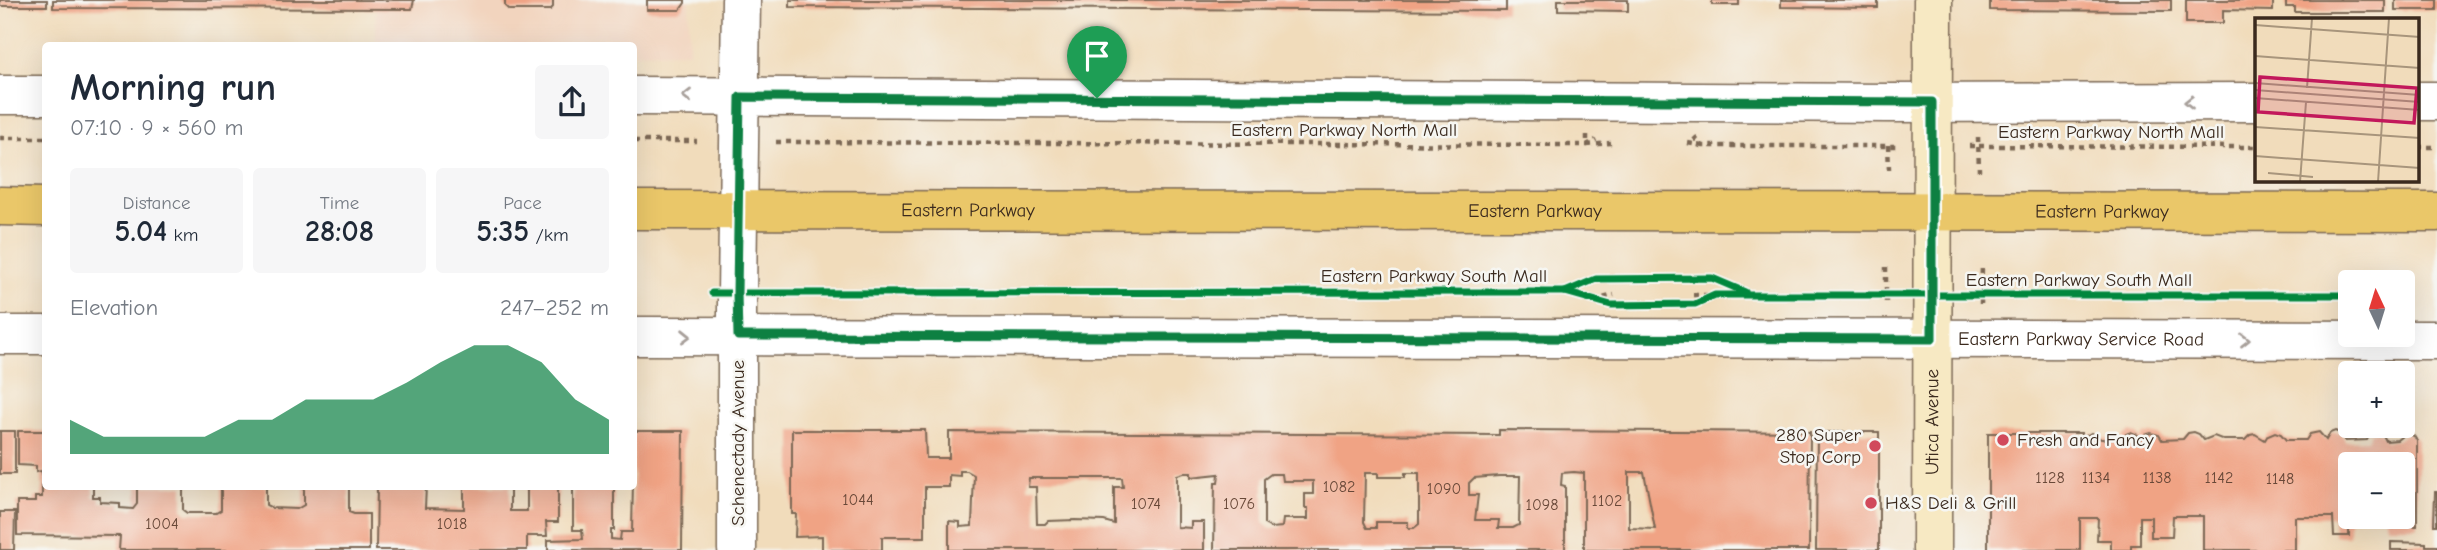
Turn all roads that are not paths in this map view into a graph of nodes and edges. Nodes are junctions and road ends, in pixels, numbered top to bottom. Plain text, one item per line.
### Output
1 (741, 0) edge
2 (1933, 0) edge
3 (0, 95) edge
4 (42, 95) edge
5 (637, 96) edge
6 (740, 97) junction
7 (1932, 102) junction
8 (2255, 102) edge
9 (0, 206) edge
10 (42, 207) edge
11 (637, 210) edge
12 (739, 210) junction
13 (2437, 212) edge
14 (1932, 213) junction
15 (0, 335) edge
16 (42, 335) edge
17 (637, 336) edge
18 (738, 336) junction
19 (1932, 339) junction
20 (2437, 340) edge
21 (737, 550) edge
22 (1933, 550) edge

1 - 6 street, Schenectady Avenue
2 - 7 main road, Utica Avenue
3 - 4 street
6 -> 5 street
6 - 7 street
6 - 12 street, Schenectady Avenue
8 -> 7 street
7 - 14 main road, Utica Avenue
9 - 10 main road
11 - 12 main road, Eastern Parkway
12 - 14 main road, Eastern Parkway
12 - 18 street, Schenectady Avenue
13 - 14 main road, Eastern Parkway
14 - 19 main road, Utica Avenue
15 - 16 street
17 -> 18 street, Eastern Parkway Service Road
18 - 19 street, Eastern Parkway Service Road
18 - 21 street, Schenectady Avenue
19 -> 20 street, Eastern Parkway Service Road
19 - 22 main road, Utica Avenue

